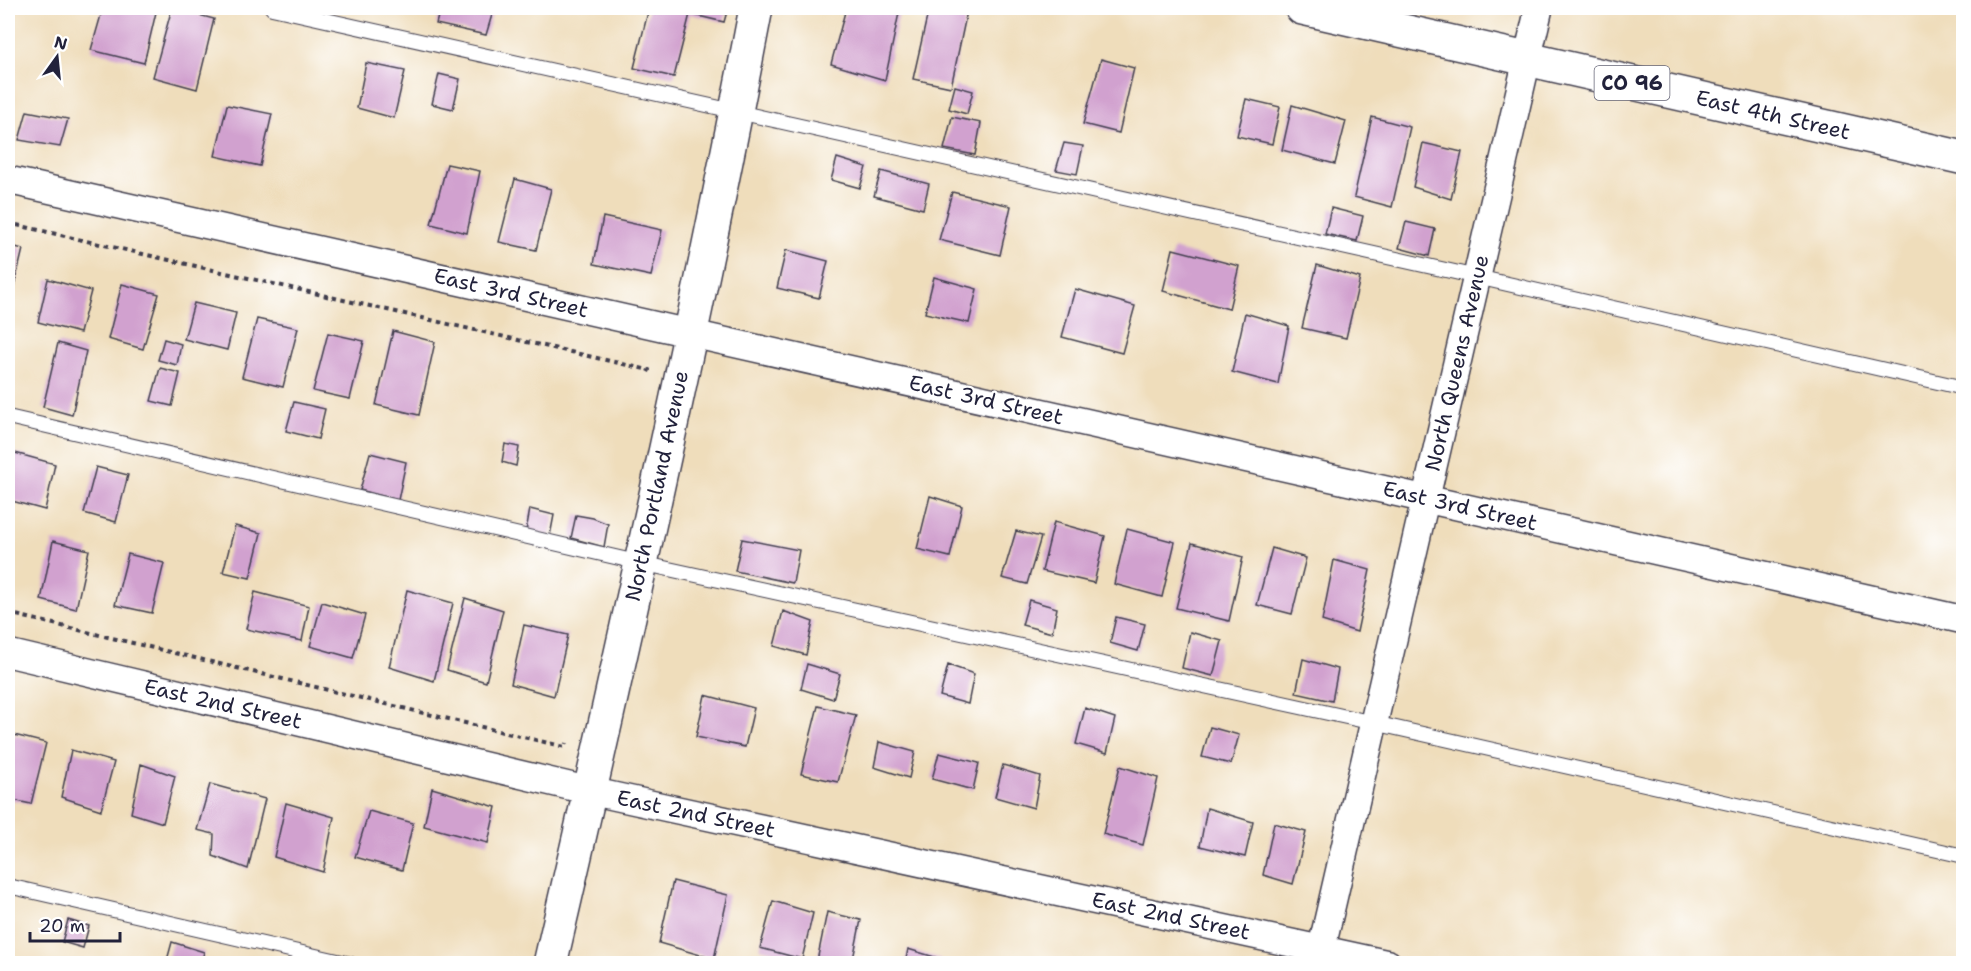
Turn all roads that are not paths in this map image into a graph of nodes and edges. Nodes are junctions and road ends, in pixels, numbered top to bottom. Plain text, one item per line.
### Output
1 (272, 8) edge
2 (756, 8) edge
3 (1302, 8) edge
4 (1539, 8) edge
5 (1527, 59) junction
6 (736, 111) junction
7 (1964, 158) edge
8 (8, 180) edge
9 (1477, 277) junction
10 (690, 333) junction
11 (1964, 388) edge
12 (8, 417) edge
13 (1426, 499) junction
14 (641, 563) junction
15 (1964, 620) edge
16 (8, 653) edge
17 (1374, 723) junction
18 (590, 791) junction
19 (1964, 856) edge
20 (8, 886) edge
21 (1320, 956) edge
22 (351, 963) edge
23 (550, 963) edge
24 (1388, 963) edge

1 - 6 lane
2 - 6 street, North Portland Avenue
3 - 5 street, East 4th Street / CO 96
4 - 5 street, North Queens Avenue
5 - 7 street, East 4th Street / CO 96
5 - 9 street, North Queens Avenue
6 - 9 lane
6 - 10 street, North Portland Avenue
8 - 10 street, East 3rd Street
9 - 11 lane
9 - 13 street, North Queens Avenue
10 - 13 street, East 3rd Street
10 - 14 street, North Portland Avenue
12 - 14 lane
13 - 15 street, East 3rd Street
13 - 17 street, North Queens Avenue
14 - 17 lane
14 - 18 street, North Portland Avenue
16 - 18 street, East 2nd Street
17 - 19 lane
17 - 21 street, North Queens Avenue
18 - 21 street, East 2nd Street
18 - 23 street, North Portland Avenue
20 - 22 lane
21 - 24 street, East 2nd Street

